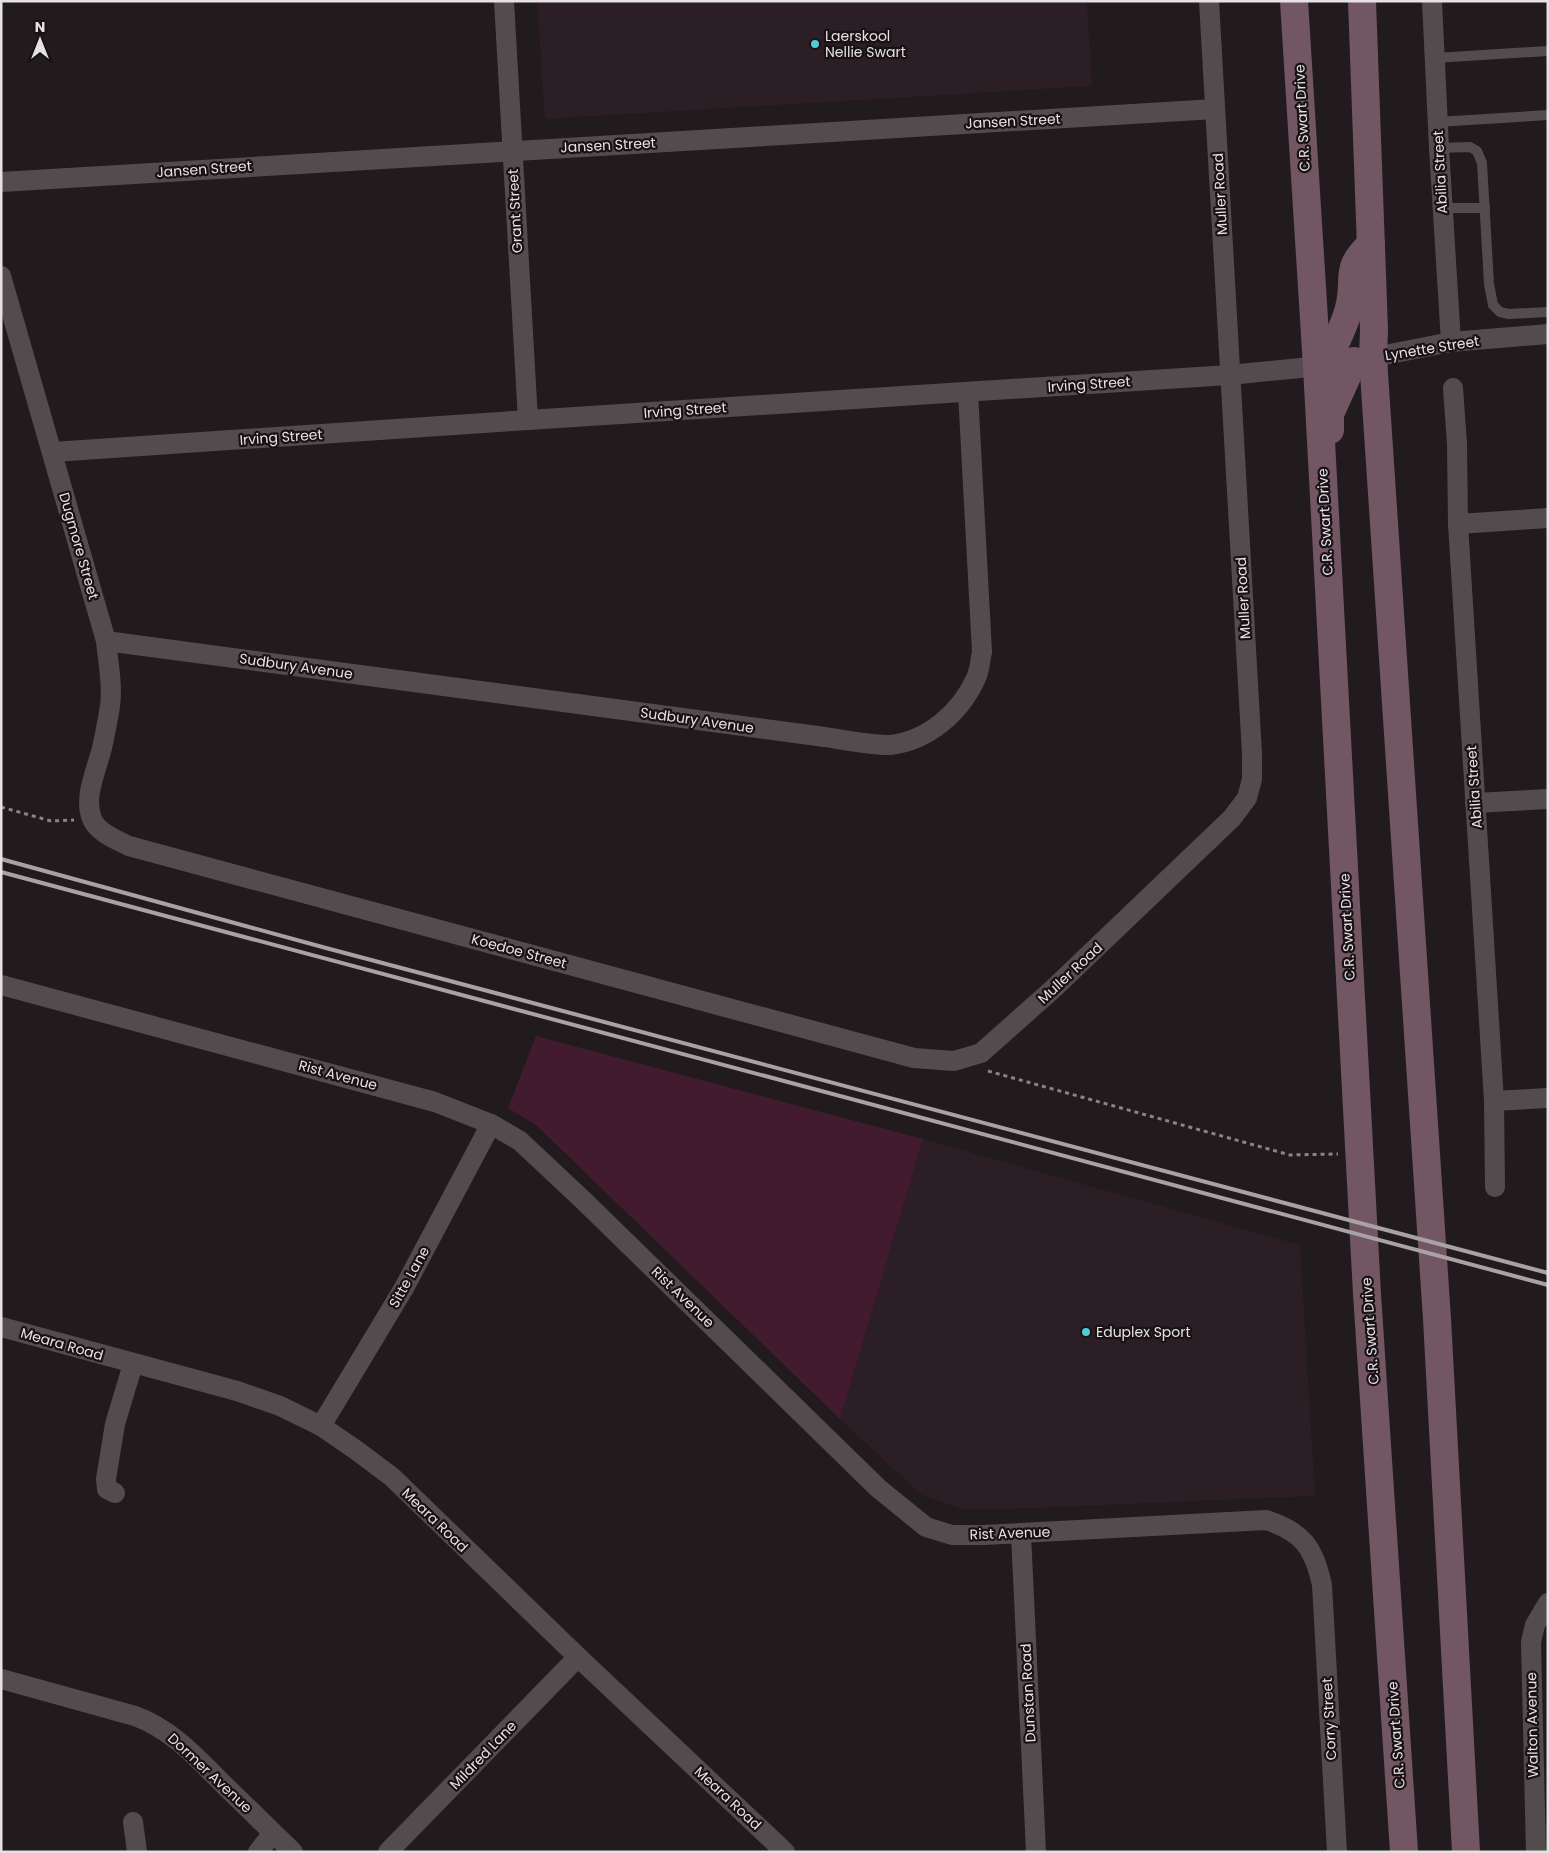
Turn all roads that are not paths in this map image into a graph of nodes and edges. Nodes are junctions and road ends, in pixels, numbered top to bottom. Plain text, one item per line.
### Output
1 (504, 1) edge
2 (1209, 1) edge
3 (1294, 1) edge
4 (1362, 1) edge
5 (1432, 1) edge
6 (1548, 51) edge
7 (1434, 58) junction
8 (1215, 109) junction
9 (1548, 115) edge
10 (1437, 122) junction
11 (1439, 148) junction
12 (512, 150) junction
13 (1, 182) edge
14 (1442, 208) junction
15 (1485, 208) junction
16 (1371, 244) junction
17 (1, 276) edge
18 (1548, 312) edge
19 (1548, 334) edge
20 (1451, 342) junction
21 (1364, 360) junction
22 (1321, 367) junction
23 (1229, 375) junction
24 (1453, 388) dead end
25 (968, 392) junction
26 (528, 420) junction
27 (53, 452) junction
28 (1322, 460) junction
29 (1548, 518) edge
30 (1458, 524) junction
31 (106, 641) junction
32 (1548, 799) edge
33 (1475, 803) junction
34 (93, 820) joint
35 (1, 985) edge
36 (954, 1061) joint
37 (1548, 1098) edge
38 (1494, 1101) junction
39 (491, 1124) junction
40 (1495, 1187) dead end
41 (1, 1327) edge
42 (133, 1364) junction
43 (321, 1426) junction
44 (115, 1493) dead end
45 (1021, 1534) junction
46 (1322, 1586) joint
47 (1548, 1603) edge
48 (578, 1657) junction
49 (1, 1679) edge
50 (133, 1822) dead end
51 (1541, 1827) edge
52 (273, 1833) junction
53 (137, 1852) edge
54 (258, 1852) edge
55 (293, 1852) edge
56 (388, 1852) edge
57 (785, 1852) edge
58 (1036, 1852) edge
59 (1337, 1852) edge
60 (1404, 1852) edge
61 (1466, 1852) edge
62 (1536, 1852) edge

1 - 12 street, Grant Street
2 - 8 street, Muller Road
3 - 22 main road, C.R. Swart Drive
4 - 16 main road
5 - 7 street, Abilia Street
6 - 7 lane
7 - 10 street, Abilia Street
8 - 12 street, Jansen Street
8 - 23 street, Muller Road
9 - 10 lane
10 - 11 street, Abilia Street
11 - 14 street, Abilia Street
11 - 15 lane
12 - 13 street, Jansen Street
12 - 26 street, Grant Street
14 - 15 lane
14 - 20 street, Abilia Street
15 - 18 lane
16 - 21 main road
16 - 22 main road
17 - 27 street, Dugmore Street
19 - 20 street, Lynette Street
20 - 21 street, Lynette Street
21 - 22 street, Lynette Street
21 - 28 main road
21 - 61 main road
22 - 23 street, Irving Street
22 - 28 main road, C.R. Swart Drive
23 - 25 street, Irving Street
23 - 36 street, Muller Road
24 - 30 street, Abilia Street
25 - 26 street, Irving Street
25 - 31 street, Sudbury Avenue
26 - 27 street, Irving Street
27 - 31 street, Dugmore Street
28 - 60 main road, C.R. Swart Drive
29 - 30 street
30 - 33 street, Abilia Street
31 - 34 street, Dugmore Street
32 - 33 street
33 - 38 street, Abilia Street
34 - 36 street, Koedoe Street
35 - 39 street, Rist Avenue
37 - 38 street
38 - 40 street, Abilia Street
39 - 43 street, Sitte Lane
39 - 45 street, Rist Avenue
41 - 42 street, Meara Road
42 - 43 street, Meara Road
42 - 44 street
43 - 48 street, Meara Road
45 - 46 street, Rist Avenue
45 - 58 street, Dunstan Road
46 - 59 street, Corry Street
47 - 51 street, Walton Avenue
48 - 56 street, Mildred Lane
48 - 57 street, Meara Road
49 - 52 street, Dormer Avenue
50 - 53 street
51 - 62 street, Walton Avenue
52 - 54 street
52 - 55 street, Dormer Avenue

